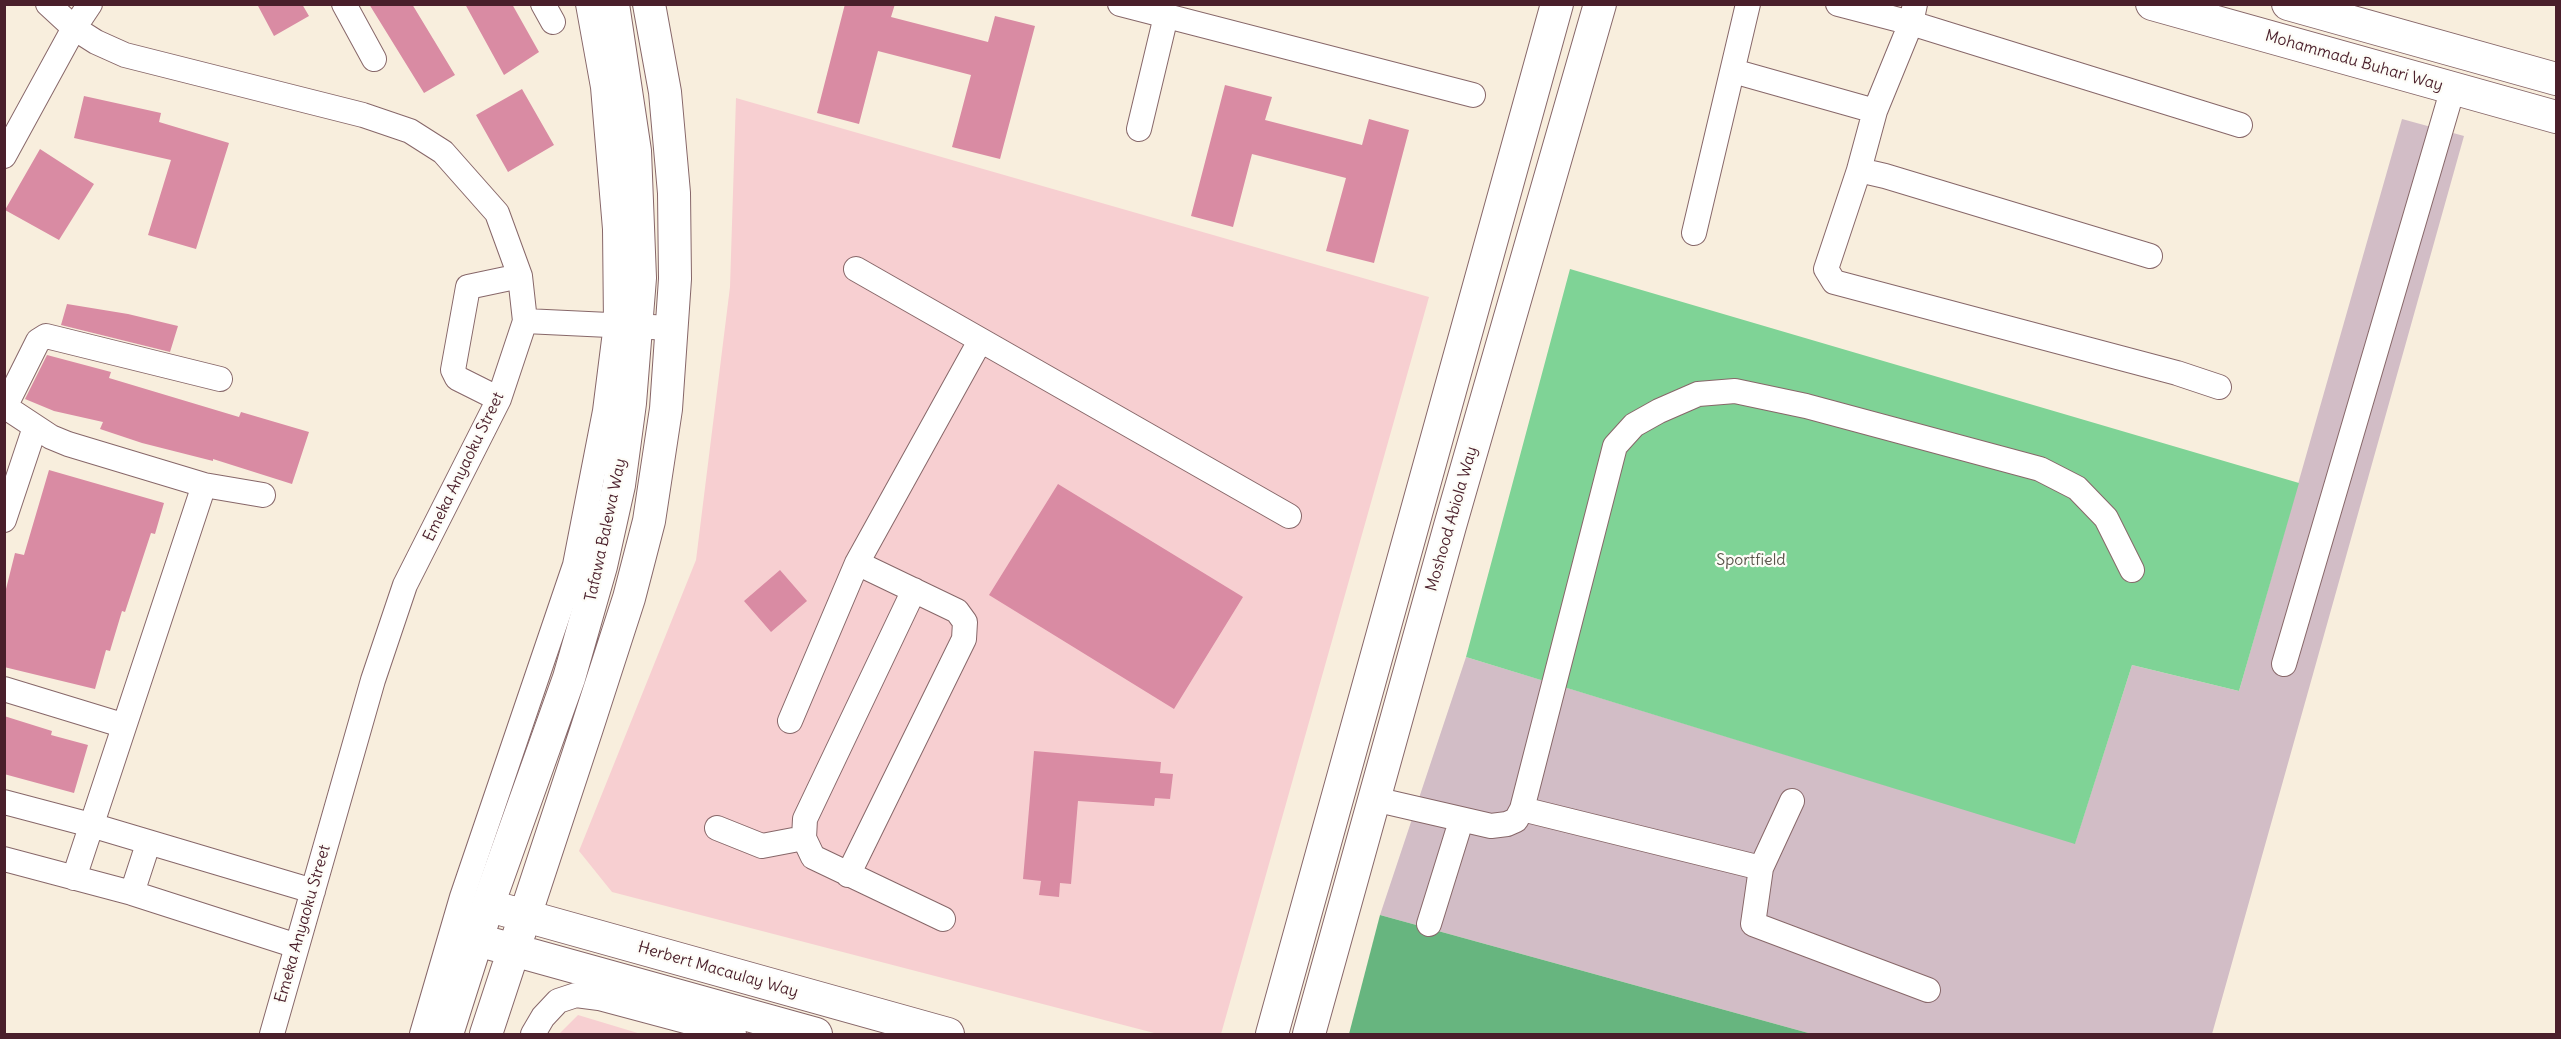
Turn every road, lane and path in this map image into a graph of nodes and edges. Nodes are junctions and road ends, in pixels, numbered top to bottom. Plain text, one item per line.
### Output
1 (48, 4) edge
2 (90, 4) edge
3 (344, 4) edge
4 (588, 4) edge
5 (613, 4) edge
6 (649, 4) edge
7 (1120, 4) edge
8 (1557, 4) edge
9 (1600, 4) edge
10 (1748, 4) edge
11 (1838, 4) edge
12 (2152, 4) edge
13 (2288, 4) edge
14 (1913, 14) edge
15 (1166, 16) junction
16 (74, 28) junction
17 (374, 59) dead end
18 (1733, 71) junction
19 (2556, 79) edge
20 (2453, 88) junction
21 (1473, 95) dead end
22 (1875, 111) junction
23 (2556, 117) edge
24 (2240, 125) dead end
25 (1139, 129) dead end
26 (4, 156) edge
27 (1859, 171) junction
28 (1694, 233) dead end
29 (2150, 256) dead end
30 (856, 269) dead end
31 (520, 276) junction
32 (525, 321) junction
33 (627, 324) junction
34 (672, 328) junction
35 (980, 341) junction
36 (220, 379) dead end
37 (2219, 387) dead end
38 (499, 399) junction
39 (5, 406) edge
40 (34, 427) junction
41 (204, 485) junction
42 (263, 495) dead end
43 (1289, 516) dead end
44 (1415, 517) junction
45 (4, 520) edge
46 (1450, 526) junction
47 (856, 563) junction
48 (2132, 570) dead end
49 (914, 590) junction
50 (2283, 664) dead end
51 (4, 689) edge
52 (789, 721) dead end
53 (122, 725) junction
54 (1374, 799) junction
55 (1792, 801) dead end
56 (4, 802) edge
57 (1522, 809) junction
58 (1461, 821) junction
59 (91, 825) junction
60 (717, 828) dead end
61 (804, 838) junction
62 (148, 844) junction
63 (4, 859) edge
64 (1761, 868) junction
65 (848, 874) junction
66 (74, 878) junction
67 (313, 891) junction
68 (132, 893) junction
69 (488, 905) junction
70 (525, 916) junction
71 (943, 919) dead end
72 (1429, 924) dead end
73 (477, 939) junction
74 (297, 946) junction
75 (512, 951) junction
76 (1928, 990) dead end
77 (272, 1035) edge
78 (422, 1035) edge
79 (447, 1035) edge
80 (486, 1035) edge
81 (532, 1035) edge
82 (734, 1035) edge
83 (816, 1035) edge
84 (948, 1035) edge
85 (1272, 1035) edge
86 (1309, 1035) edge

1 - 16 street, Emeka Anyaoku Street
2 - 16 street
3 - 17 street
4 - 33 street
5 - 33 main road, Tafawa Balewa Way
6 - 34 main road
7 - 15 street
8 - 44 main road
9 - 46 main road, Moshood Abiola Way
10 - 18 street
11 - 14 street
12 - 20 main road, Mohammadu Buhari Way
13 - 19 main road
14 - 22 street
14 - 24 street
15 - 21 street
15 - 25 street
16 - 26 street
16 - 31 street, Emeka Anyaoku Street
18 - 22 street
18 - 28 street
20 - 23 main road, Mohammadu Buhari Way
20 - 50 street
22 - 27 street
27 - 29 street
27 - 37 street
30 - 35 street
31 - 32 street, Emeka Anyaoku Street
31 - 38 street
32 - 33 street
32 - 38 street, Emeka Anyaoku Street
33 - 34 street
33 - 69 main road, Tafawa Balewa Way
33 - 78 street
34 - 70 main road
35 - 43 street
35 - 47 street
36 - 39 street
38 - 67 street, Emeka Anyaoku Street
39 - 40 street
40 - 41 street
40 - 45 street
41 - 42 street
41 - 53 street
44 - 46 main road
44 - 85 main road
46 - 54 main road, Moshood Abiola Way
47 - 49 street
47 - 52 street
48 - 57 street
49 - 61 street
49 - 65 street
51 - 53 street
53 - 59 street
54 - 58 street
54 - 86 main road, Moshood Abiola Way
55 - 64 street
56 - 59 street
57 - 58 street
57 - 64 street
58 - 72 street
59 - 62 street
59 - 66 street
60 - 61 street
61 - 65 street
62 - 67 street
62 - 68 street
63 - 66 street
64 - 76 street
65 - 71 street
66 - 68 street
67 - 74 street, Emeka Anyaoku Street
68 - 74 street
69 - 70 main road, Herbert Macaulay Way
69 - 73 main road, Tafawa Balewa Way
70 - 75 main road
70 - 84 main road, Herbert Macaulay Way
73 - 75 main road
73 - 79 main road, Tafawa Balewa Way
74 - 77 street, Emeka Anyaoku Street
75 - 80 main road
75 - 83 main road
81 - 82 street

